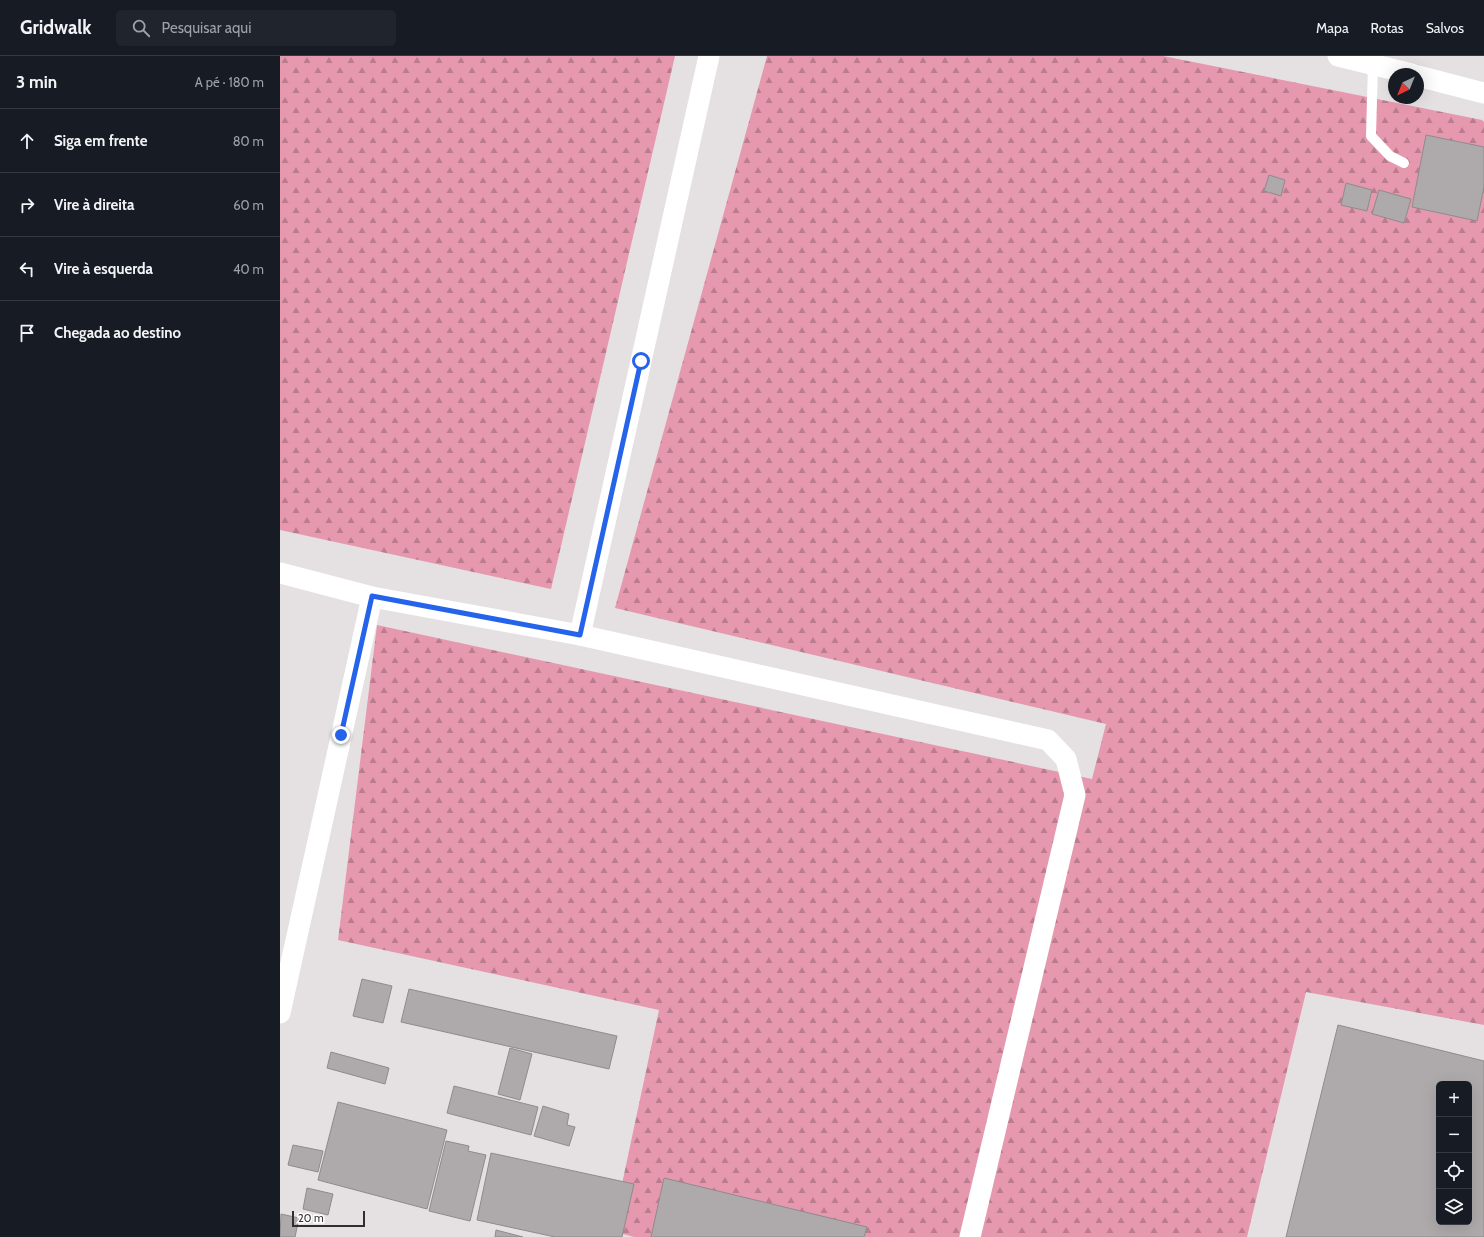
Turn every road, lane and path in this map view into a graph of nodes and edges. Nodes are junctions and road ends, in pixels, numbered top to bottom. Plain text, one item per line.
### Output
1 (709, 56) edge
2 (1338, 56) edge
3 (1373, 64) junction
4 (1389, 68) edge
5 (1424, 78) edge
6 (1484, 93) edge
7 (1404, 163) dead end
8 (280, 574) edge
9 (372, 596) junction
10 (580, 635) junction
11 (280, 1013) edge
12 (970, 1237) edge

1 - 10 street
2 - 3 street
3 - 4 street
3 - 7 lane
5 - 6 street
8 - 9 street
9 - 10 street
9 - 11 street
10 - 12 street

